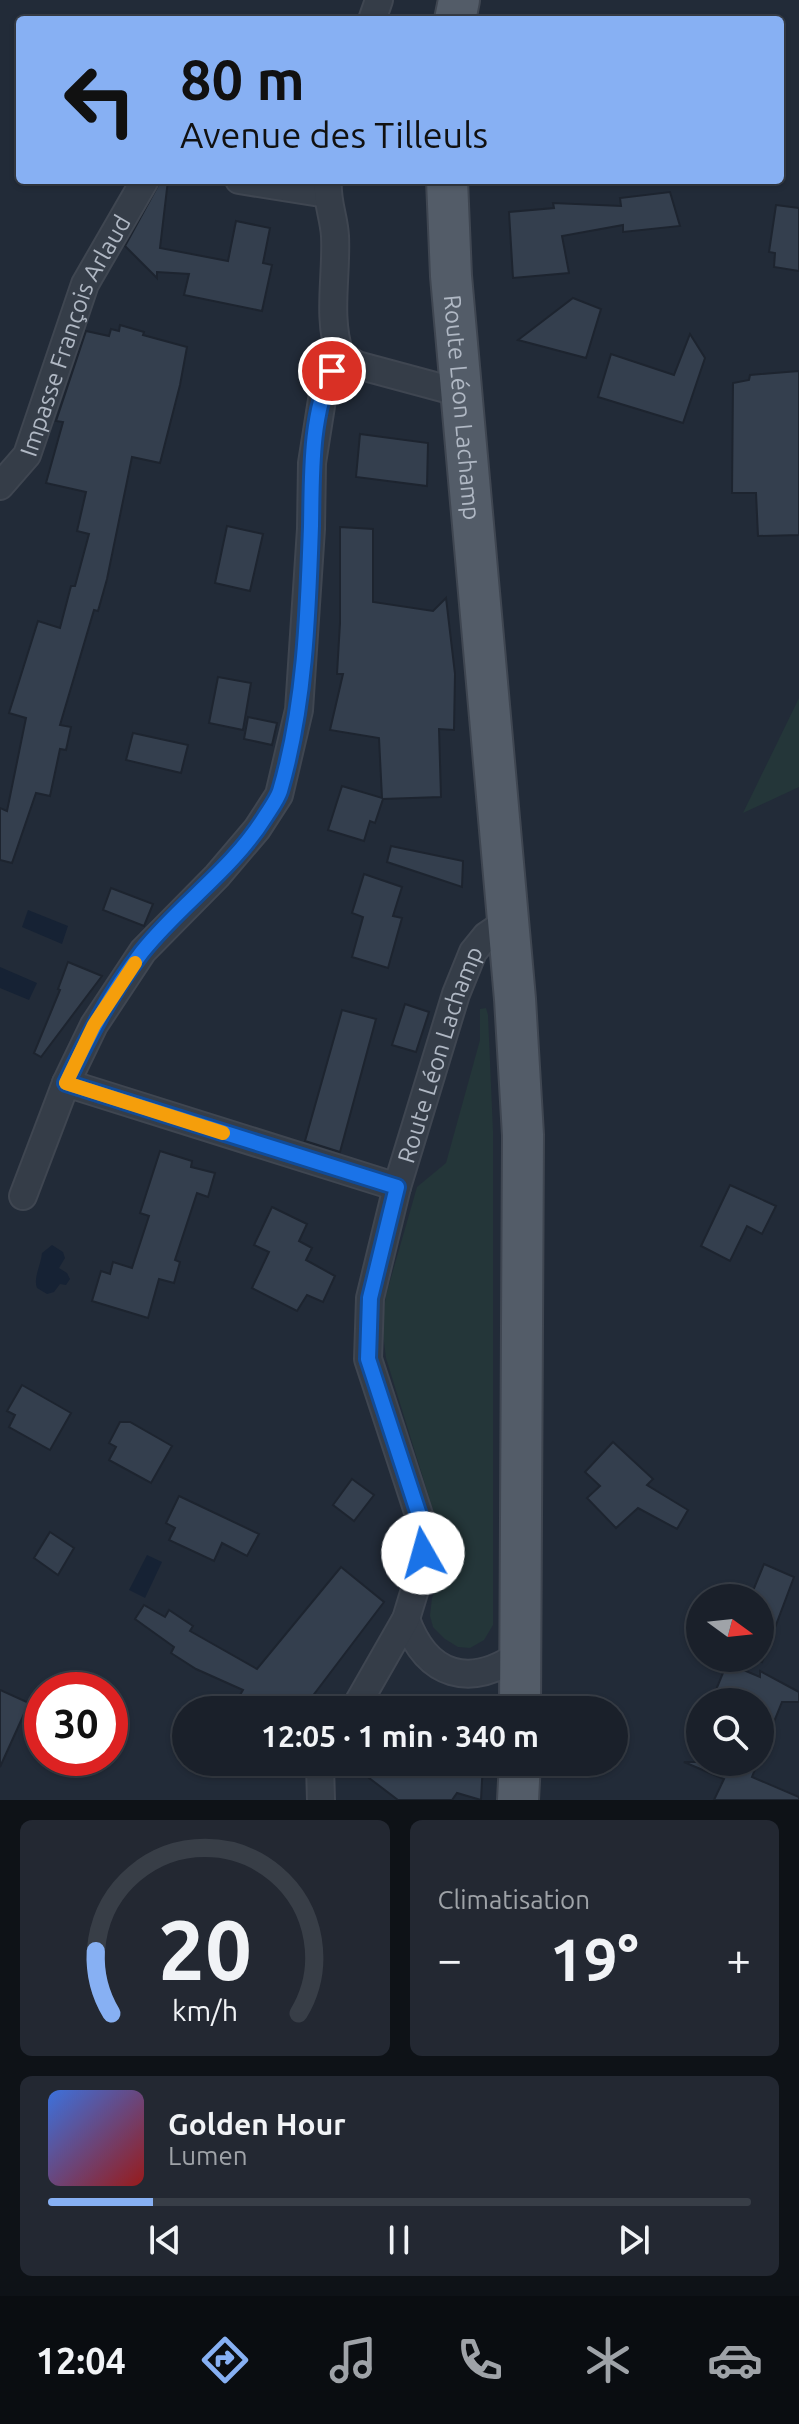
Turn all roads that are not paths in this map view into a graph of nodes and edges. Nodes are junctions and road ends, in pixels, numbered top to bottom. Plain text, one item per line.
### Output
1 (143, 184) edge
2 (289, 184) edge
3 (447, 184) edge
4 (327, 187) edge
5 (340, 355) junction
6 (461, 393) junction
7 (0, 486) edge
8 (508, 921) junction
9 (66, 1083) junction
10 (397, 1187) junction
11 (23, 1196) dead end
12 (406, 1619) junction
13 (520, 1654) junction
14 (362, 1696) edge
15 (520, 1696) edge
16 (320, 1776) edge
17 (519, 1776) edge
18 (321, 1800) edge
19 (518, 1800) edge

1 - 7 street, Impasse François Arlaud
2 - 4 street
3 - 6 main road, Route Léon Lachamp
4 - 5 street
5 - 6 street
5 - 9 street
6 - 8 main road, Route Léon Lachamp
8 - 10 street, Route Léon Lachamp
8 - 13 main road, Route Léon Lachamp
9 - 10 street
9 - 11 street
10 - 12 street, Route Léon Lachamp
12 - 13 street
12 - 14 street, Route Léon Lachamp
13 - 15 main road, Route Léon Lachamp
16 - 18 street
17 - 19 main road

